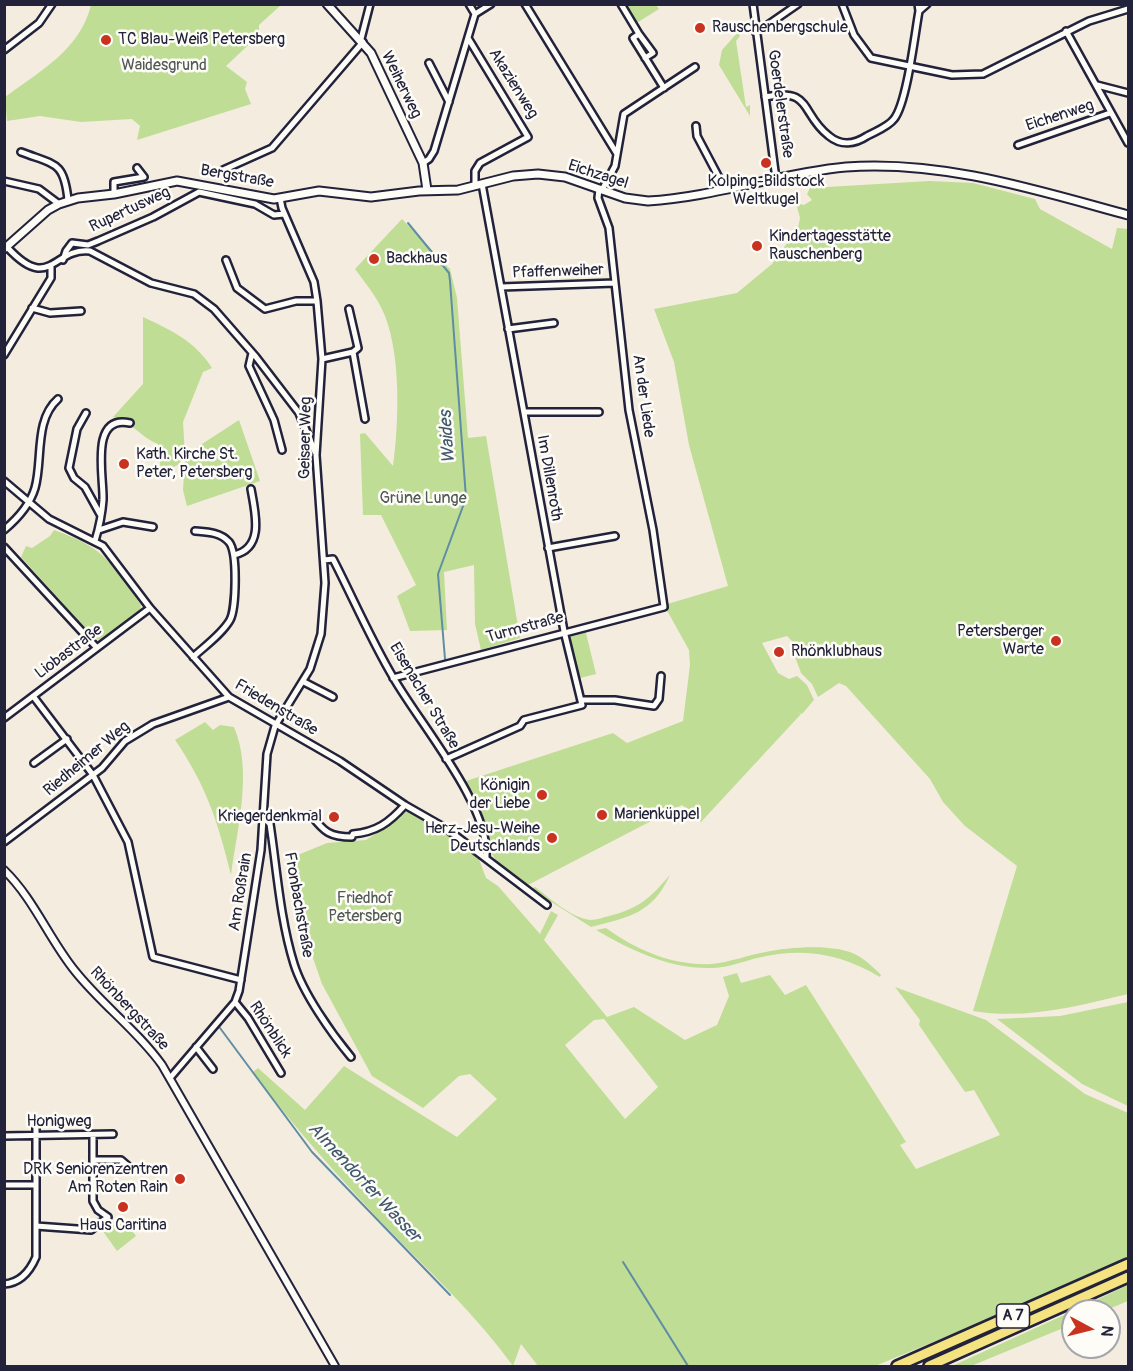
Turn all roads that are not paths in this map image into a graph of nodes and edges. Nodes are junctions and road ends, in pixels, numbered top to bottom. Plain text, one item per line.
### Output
1 (52, 4) edge
2 (327, 4) edge
3 (370, 4) edge
4 (469, 4) edge
5 (491, 4) edge
6 (525, 4) edge
7 (621, 4) edge
8 (753, 4) edge
9 (798, 4) edge
10 (842, 4) edge
11 (927, 4) edge
12 (918, 8) edge
13 (1128, 9) edge
14 (476, 14) junction
15 (1066, 31) junction
16 (756, 33) junction
17 (468, 38) junction
18 (362, 41) junction
19 (4, 50) edge
20 (429, 63) dead end
21 (910, 66) junction
22 (695, 67) dead end
23 (1096, 85) junction
24 (664, 88) junction
25 (1128, 93) edge
26 (765, 97) junction
27 (448, 102) junction
28 (1110, 113) junction
29 (696, 126) dead end
30 (1128, 143) edge
31 (1018, 145) dead end
32 (21, 152) dead end
33 (617, 154) junction
34 (423, 163) junction
35 (137, 168) dead end
36 (223, 170) dead end
37 (776, 179) junction
38 (4, 181) edge
39 (479, 185) junction
40 (725, 189) junction
41 (427, 190) junction
42 (600, 190) junction
43 (114, 194) junction
44 (280, 198) junction
45 (68, 200) junction
46 (59, 204) junction
47 (284, 214) junction
48 (1128, 215) edge
49 (6, 248) edge
50 (63, 260) junction
51 (226, 260) dead end
52 (51, 266) junction
53 (615, 283) junction
54 (501, 287) junction
55 (317, 301) junction
56 (32, 308) junction
57 (349, 309) dead end
58 (81, 311) dead end
59 (554, 323) dead end
60 (508, 329) junction
61 (353, 352) junction
62 (252, 353) junction
63 (4, 355) edge
64 (322, 359) junction
65 (58, 399) dead end
66 (524, 412) junction
67 (599, 412) dead end
68 (86, 413) dead end
69 (365, 419) dead end
70 (130, 423) dead end
71 (282, 450) dead end
72 (316, 455) junction
73 (4, 481) edge
74 (251, 489) dead end
75 (28, 504) junction
76 (100, 515) junction
77 (153, 527) dead end
78 (4, 530) edge
79 (99, 530) junction
80 (195, 531) dead end
81 (615, 536) dead end
82 (95, 541) junction
83 (4, 547) edge
84 (548, 548) junction
85 (234, 555) junction
86 (324, 560) junction
87 (664, 607) joint
88 (150, 608) junction
89 (564, 631) junction
90 (97, 648) junction
91 (193, 657) junction
92 (661, 676) dead end
93 (393, 678) junction
94 (304, 682) junction
95 (33, 696) junction
96 (229, 697) junction
97 (333, 697) dead end
98 (582, 700) junction
99 (4, 718) edge
100 (275, 726) junction
101 (67, 739) junction
102 (446, 759) junction
103 (34, 762) dead end
104 (93, 775) junction
105 (405, 805) junction
106 (311, 815) dead end
107 (263, 817) junction
108 (4, 842) edge
109 (486, 857) junction
110 (4, 870) edge
111 (547, 905) dead end
112 (241, 980) junction
113 (235, 1002) junction
114 (196, 1047) junction
115 (351, 1057) dead end
116 (213, 1069) dead end
117 (281, 1073) dead end
118 (170, 1078) junction
119 (36, 1122) dead end
120 (114, 1134) dead end
121 (36, 1135) junction
122 (93, 1135) junction
123 (4, 1136) edge
124 (94, 1160) junction
125 (128, 1166) dead end
126 (5, 1185) edge
127 (36, 1185) junction
128 (36, 1226) junction
129 (1128, 1264) edge
130 (1128, 1277) edge
131 (4, 1284) edge
132 (335, 1366) edge
133 (897, 1366) edge
134 (929, 1366) edge

1 - 19 street
2 - 18 main road, Weiherweg
3 - 18 street
4 - 14 street
5 - 14 street
6 - 33 street
7 - 24 street
8 - 16 street, Goerdelerstraße
9 - 16 street, Goerdelerstraße
10 - 21 street
11 - 12 street
12 - 21 street
13 - 15 street
14 - 17 street
15 - 21 street
15 - 23 street
16 - 26 street, Goerdelerstraße
17 - 27 street
17 - 39 street, Akazienweg
18 - 34 main road, Weiherweg
18 - 36 street
20 - 27 street
21 - 26 street
22 - 24 street
23 - 25 street
23 - 28 street
24 - 33 street
26 - 37 street, Goerdelerstraße
27 - 34 street
28 - 30 street
28 - 31 street, Eichenweg
29 - 40 street
32 - 45 street
33 - 42 street
34 - 41 main road, Weiherweg
35 - 43 street
37 - 40 main road, Eichzagel
37 - 48 main road, Eichzagel
38 - 46 street
39 - 41 main road, Eichzagel
39 - 42 main road, Eichzagel
39 - 54 street, Im Dillenroth
40 - 42 main road, Eichzagel
41 - 44 main road, Bergstraße
42 - 53 street, An der Liede
43 - 44 main road, Bergstraße
43 - 45 main road, Bergstraße
44 - 47 street, Geisaer Weg
45 - 46 main road, Bergstraße
46 - 49 main road, Bergstraße
47 - 50 street, Rupertusweg
47 - 55 street, Geisaer Weg
49 - 52 street
50 - 52 street
50 - 62 street
51 - 55 street
52 - 56 street
53 - 54 street, Pfaffenweiher
53 - 87 street, An der Liede
54 - 60 street, Im Dillenroth
55 - 64 street, Geisaer Weg
56 - 58 street
56 - 63 street
57 - 61 street
59 - 60 street
60 - 66 street, Im Dillenroth
61 - 64 street
61 - 69 street
62 - 71 street
62 - 72 street
64 - 72 street, Geisaer Weg
65 - 75 street
66 - 67 street
66 - 84 street, Im Dillenroth
68 - 76 street
70 - 76 street
72 - 86 street, Geisaer Weg
73 - 75 street, Friedenstraße
74 - 85 street
75 - 78 street
75 - 82 street, Friedenstraße
76 - 79 street
77 - 79 street
79 - 82 street
80 - 85 street
81 - 84 street
82 - 88 street, Friedenstraße
83 - 90 street
84 - 89 street, Im Dillenroth
85 - 91 street
86 - 93 street, Eisenacher Straße
86 - 94 street, Geisaer Weg
87 - 89 street, Turmstraße
88 - 90 street, Liobastraße
88 - 91 street, Friedenstraße
89 - 93 street, Turmstraße
89 - 98 street
90 - 95 street, Liobastraße
91 - 96 street, Friedenstraße
92 - 98 street
93 - 102 street, Eisenacher Straße
94 - 97 street
94 - 100 street, Geisaer Weg
95 - 99 street, Liobastraße
95 - 101 street
96 - 100 street, Friedenstraße
96 - 104 street, Riedheimer Weg
98 - 102 street
100 - 105 street, Friedenstraße
100 - 107 street, Am Roßrain
101 - 103 street
101 - 104 street
102 - 109 street, Eisenacher Straße
104 - 108 street, Riedheimer Weg
104 - 112 street
105 - 106 street
105 - 109 street, Friedenstraße
107 - 112 street, Am Roßrain
107 - 115 street, Fronbachstraße
109 - 111 street, Friedenstraße
110 - 118 street, Rhönbergstraße
112 - 113 street, Am Roßrain
113 - 114 street, Am Roßrain
113 - 117 street, Rhönblick
114 - 116 street
114 - 118 street, Am Roßrain
118 - 132 street, Rhönbergstraße
119 - 121 street
120 - 122 street, Honigweg
121 - 122 street, Honigweg
121 - 123 street, Honigweg
121 - 127 street
122 - 124 street
124 - 125 street
124 - 128 street
126 - 127 street
127 - 128 street
128 - 131 street
129 - 133 highway, A 7
130 - 134 highway, A 7

